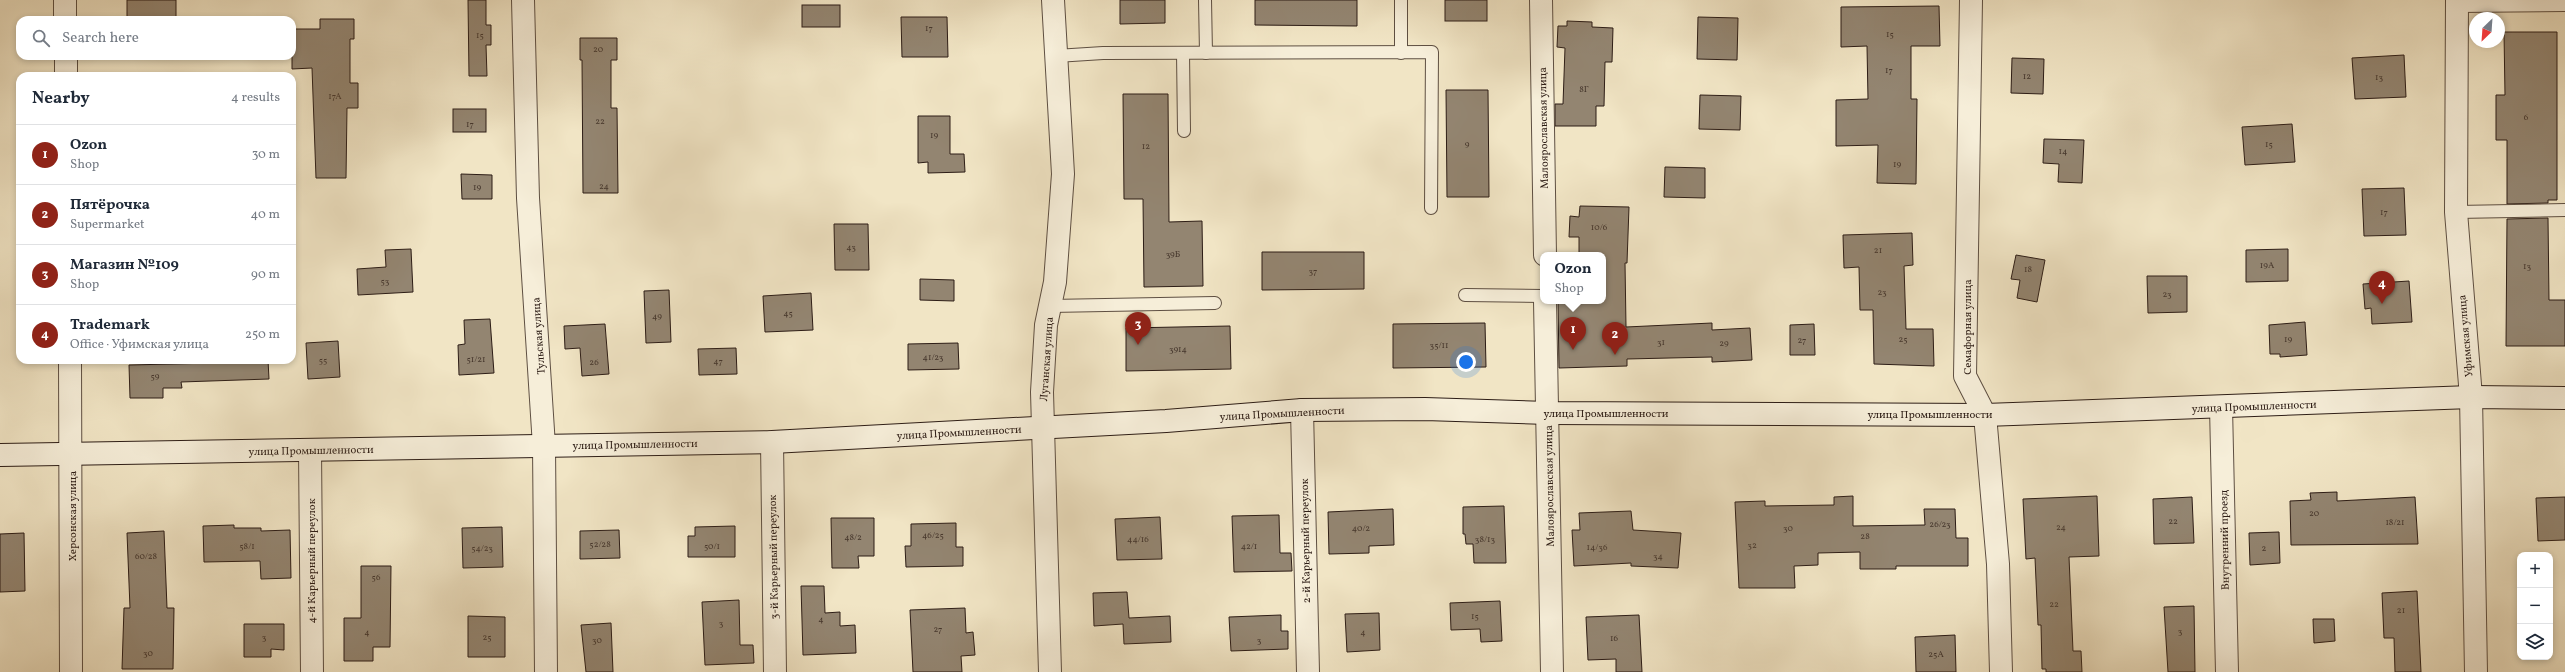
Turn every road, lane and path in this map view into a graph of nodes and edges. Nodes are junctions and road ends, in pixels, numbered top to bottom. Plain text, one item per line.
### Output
1 (65, 0) edge
2 (523, 0) edge
3 (1053, 0) edge
4 (1205, 0) edge
5 (1401, 0) edge
6 (1541, 0) edge
7 (1971, 0) edge
8 (2457, 3) edge
9 (2565, 5) edge
10 (65, 16) edge
11 (1401, 52) junction
12 (1183, 53) junction
13 (1206, 53) junction
14 (1056, 56) junction
15 (66, 60) edge
16 (66, 72) edge
17 (1184, 132) dead end
18 (1431, 208) dead end
19 (2565, 210) edge
20 (2456, 212) junction
21 (1545, 252) edge
22 (1465, 295) dead end
23 (1540, 296) edge
24 (1215, 303) dead end
25 (1546, 304) edge
26 (1050, 306) junction
27 (70, 364) edge
28 (2471, 397) junction
29 (2565, 398) edge
30 (2221, 408) junction
31 (1302, 410) junction
32 (1548, 413) junction
33 (1985, 414) junction
34 (1044, 428) junction
35 (772, 442) junction
36 (544, 446) junction
37 (310, 450) junction
38 (72, 454) junction
39 (0, 456) edge
40 (71, 672) edge
41 (312, 672) edge
42 (546, 672) edge
43 (774, 672) edge
44 (1050, 672) edge
45 (1308, 672) edge
46 (1552, 672) edge
47 (2001, 672) edge
48 (2227, 672) edge
49 (2476, 672) edge

1 - 10 street
2 - 36 street, Тульская улица
3 - 14 street, Луганская улица
4 - 13 lane
5 - 11 lane
6 - 21 street, Малоярославская улица
7 - 33 street, Семафорная улица
8 - 9 lane
8 - 20 street, Уфимская улица
11 - 13 lane
11 - 18 lane
12 - 13 lane
12 - 14 lane
12 - 17 lane
14 - 26 street, Луганская улица
15 - 16 street
19 - 20 lane
20 - 28 street, Уфимская улица
22 - 23 lane
24 - 26 lane
25 - 32 street, Малоярославская улица
26 - 34 street, Луганская улица
27 - 38 street, Херсонская улица
28 - 29 street, улица Промышленности
28 - 30 street, улица Промышленности
28 - 49 street, Уфимская улица
30 - 33 street, улица Промышленности
30 - 48 street, Внутренний проезд
31 - 32 street, улица Промышленности
31 - 34 street, улица Промышленности
31 - 45 street, 2-й Карьерный переулок
32 - 33 street, улица Промышленности
32 - 46 street, Малоярославская улица
33 - 47 street, Семафорная улица
34 - 35 street, улица Промышленности
34 - 44 street, Луганская улица
35 - 36 street, улица Промышленности
35 - 43 street, 3-й Карьерный переулок
36 - 37 street, улица Промышленности
36 - 42 street, Тульская улица
37 - 38 street, улица Промышленности
37 - 41 street, 4-й Карьерный переулок
38 - 39 street, улица Промышленности
38 - 40 street, Херсонская улица

